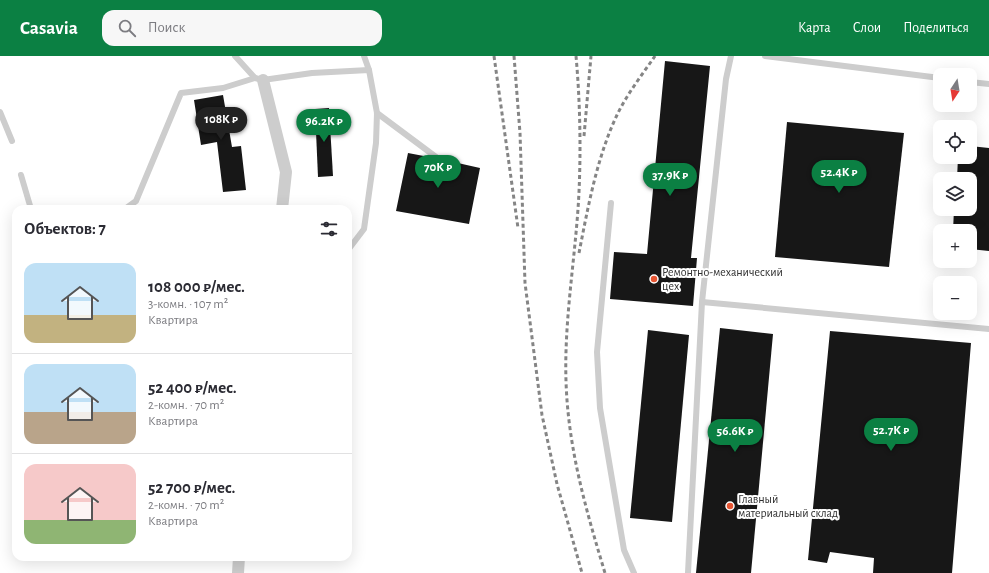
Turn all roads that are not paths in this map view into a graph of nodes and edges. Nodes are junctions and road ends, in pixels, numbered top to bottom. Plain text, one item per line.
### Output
1 (234, 56) edge
2 (364, 56) edge
3 (731, 56) edge
4 (765, 56) edge
5 (369, 70) junction
6 (933, 77) edge
7 (259, 79) junction
8 (977, 83) edge
9 (989, 84) edge
10 (0, 112) edge
11 (377, 113) junction
12 (12, 141) dead end
13 (436, 157) dead end
14 (21, 175) dead end
15 (611, 203) dead end
16 (30, 205) edge
17 (130, 205) edge
18 (282, 205) edge
19 (352, 245) edge
20 (702, 302) junction
21 (989, 329) edge
22 (239, 561) edge
23 (238, 572) edge
24 (634, 573) edge
25 (688, 573) edge

1 - 7 lane
2 - 5 lane
3 - 20 lane
4 - 6 lane
5 - 7 lane
5 - 11 lane
7 - 17 lane
7 - 18 street
8 - 9 lane
10 - 12 lane
11 - 13 lane
11 - 19 lane
14 - 16 lane
15 - 24 lane
20 - 21 lane
20 - 25 lane
22 - 23 street

